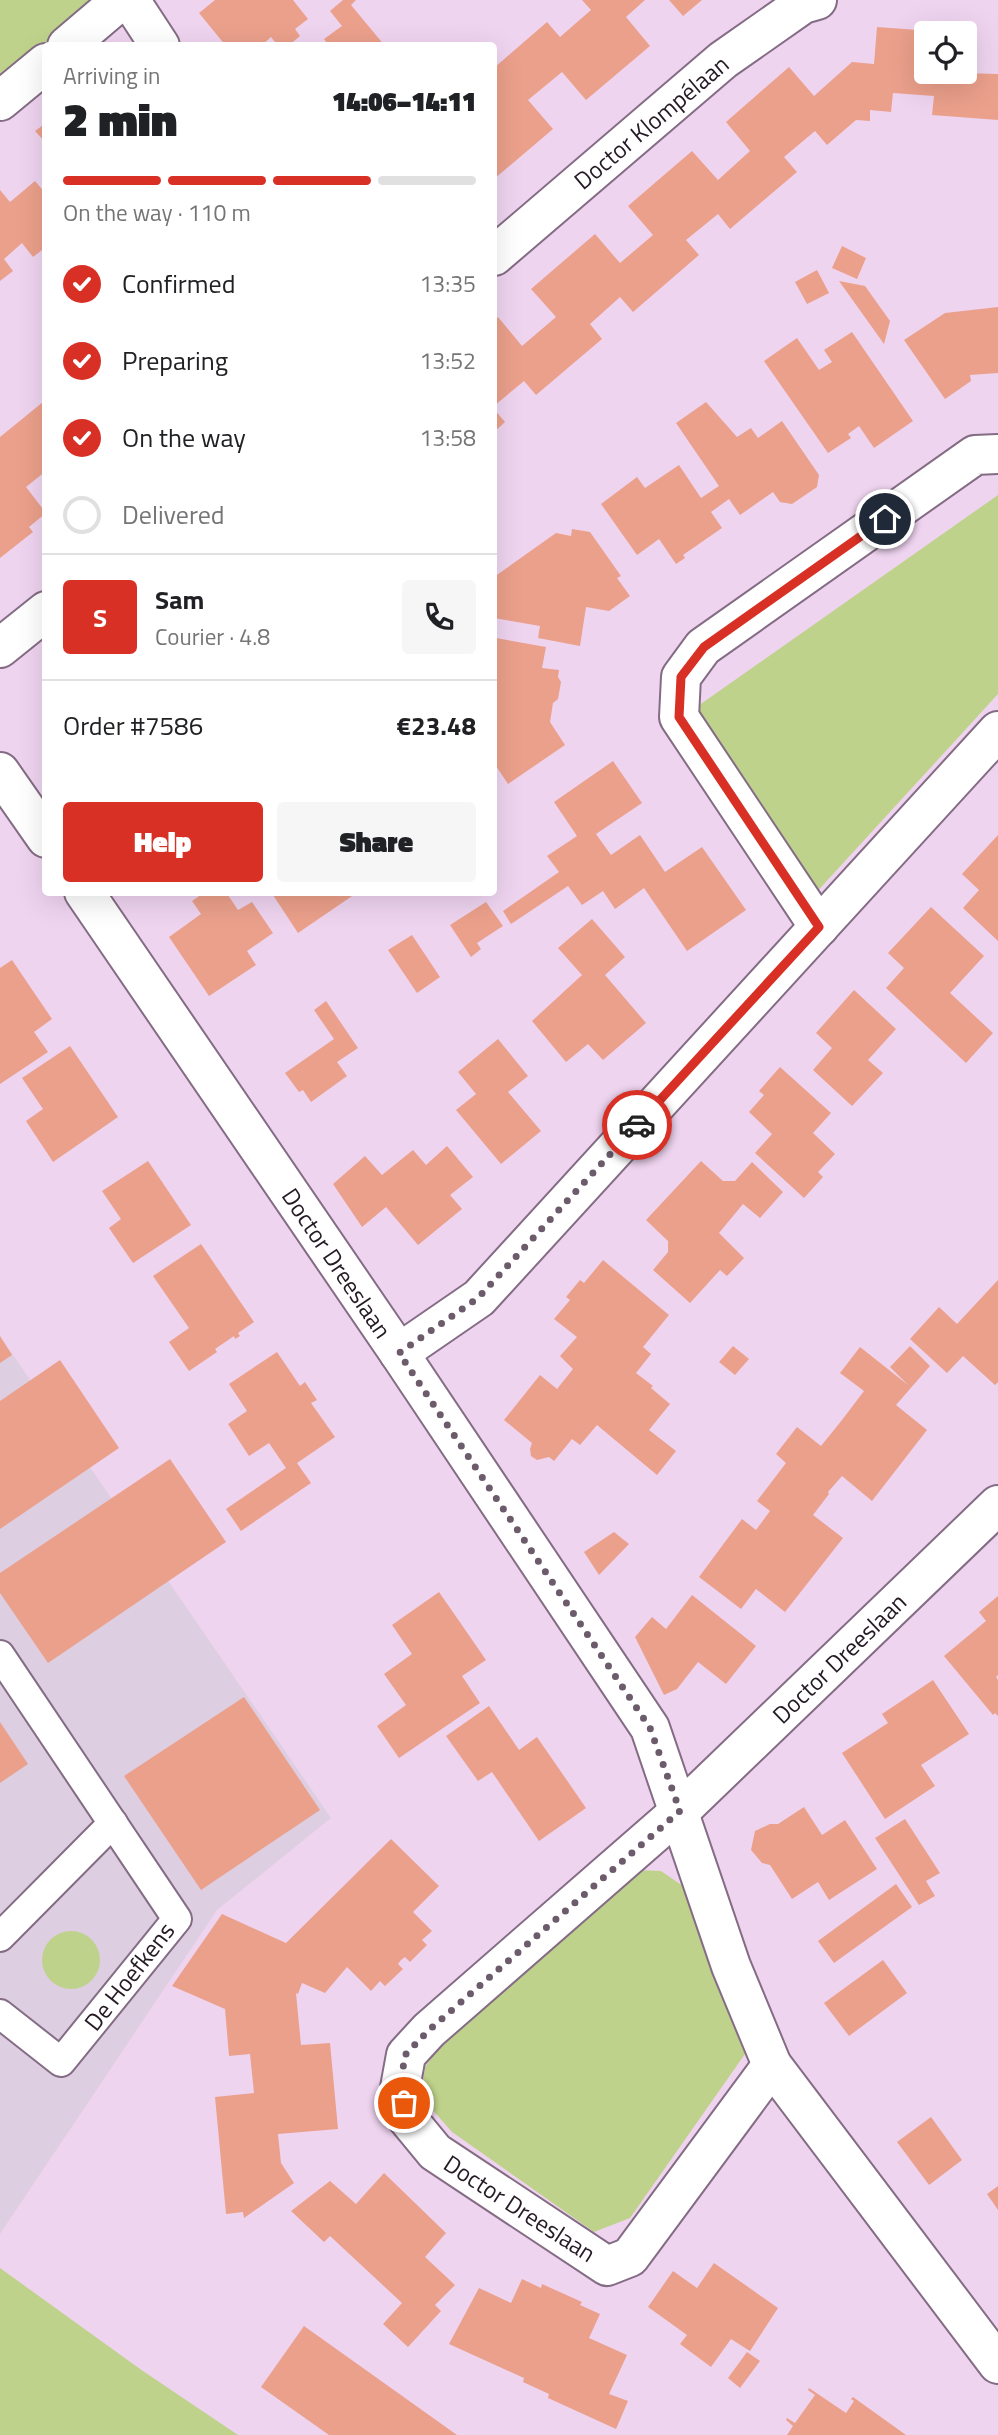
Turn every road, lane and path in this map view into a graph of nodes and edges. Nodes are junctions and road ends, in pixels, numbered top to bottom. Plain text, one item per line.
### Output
1 (121, 0) edge
2 (130, 0) edge
3 (817, 0) edge
4 (72, 42) edge
5 (157, 42) edge
6 (42, 66) edge
7 (0, 101) edge
8 (497, 253) edge
9 (998, 454) edge
10 (42, 614) edge
11 (0, 648) edge
12 (998, 731) edge
13 (0, 772) edge
14 (42, 832) edge
15 (91, 896) edge
16 (819, 927) junction
17 (399, 1353) junction
18 (998, 1505) edge
19 (0, 1655) edge
20 (680, 1811) junction
21 (113, 1823) junction
22 (0, 1937) edge
23 (0, 2014) edge
24 (772, 2065) junction
25 (998, 2364) edge

1 - 4 street
2 - 5 street
3 - 8 street, Doctor Klompélaan
6 - 7 street
9 - 16 street
10 - 11 street
12 - 16 street
13 - 14 street
15 - 17 street, Doctor Dreeslaan
16 - 17 street
17 - 20 street, Doctor Dreeslaan
18 - 20 street, Doctor Dreeslaan
19 - 21 lane, De Hoefkens
20 - 24 street, Doctor Dreeslaan
20 - 24 street, Doctor Dreeslaan
21 - 22 lane
21 - 23 lane, De Hoefkens
24 - 25 street, Doctor Dreeslaan

